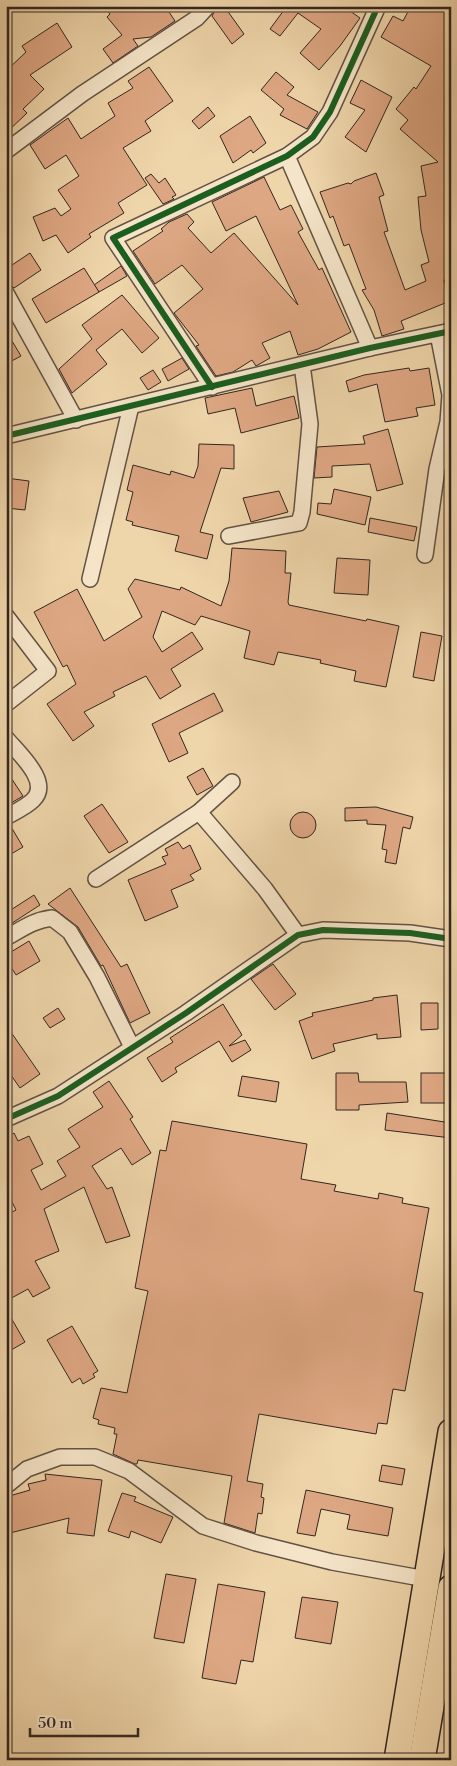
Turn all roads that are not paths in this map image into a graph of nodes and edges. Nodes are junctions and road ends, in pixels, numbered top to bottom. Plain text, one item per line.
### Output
1 (208, 6) edge
2 (378, 6) edge
3 (6, 151) edge
4 (287, 156) junction
5 (6, 292) edge
6 (444, 333) edge
7 (370, 348) junction
8 (302, 365) junction
9 (212, 387) junction
10 (131, 406) junction
11 (76, 420) junction
12 (6, 436) edge
13 (229, 536) dead end
14 (425, 555) dead end
15 (90, 579) dead end
16 (6, 616) edge
17 (6, 704) edge
18 (6, 738) edge
19 (232, 782) dead end
20 (199, 812) junction
21 (6, 817) edge
22 (96, 880) dead end
23 (298, 935) junction
24 (6, 938) edge
25 (451, 939) edge
26 (132, 1047) junction
27 (6, 1119) edge
28 (451, 1432) edge
29 (6, 1486) edge
30 (426, 1579) junction
31 (451, 1588) edge
32 (405, 1708) junction
33 (430, 1710) junction
34 (397, 1760) edge
35 (422, 1760) edge

1 - 3 street
2 - 4 street
4 - 7 street
4 - 9 street
5 - 11 street
6 - 7 street
6 - 14 street
7 - 8 street
8 - 9 street
8 - 13 street
9 - 10 street
10 - 11 street
10 - 15 street
11 - 12 street
16 - 17 street
18 - 21 street
19 - 20 street
20 - 22 street
20 - 23 street
23 - 25 street
23 - 26 street
24 - 26 street
26 - 27 street
28 - 30 main road
29 - 30 street
30 - 32 main road
31 - 33 main road
32 - 33 main road
32 - 34 main road
33 - 35 main road

